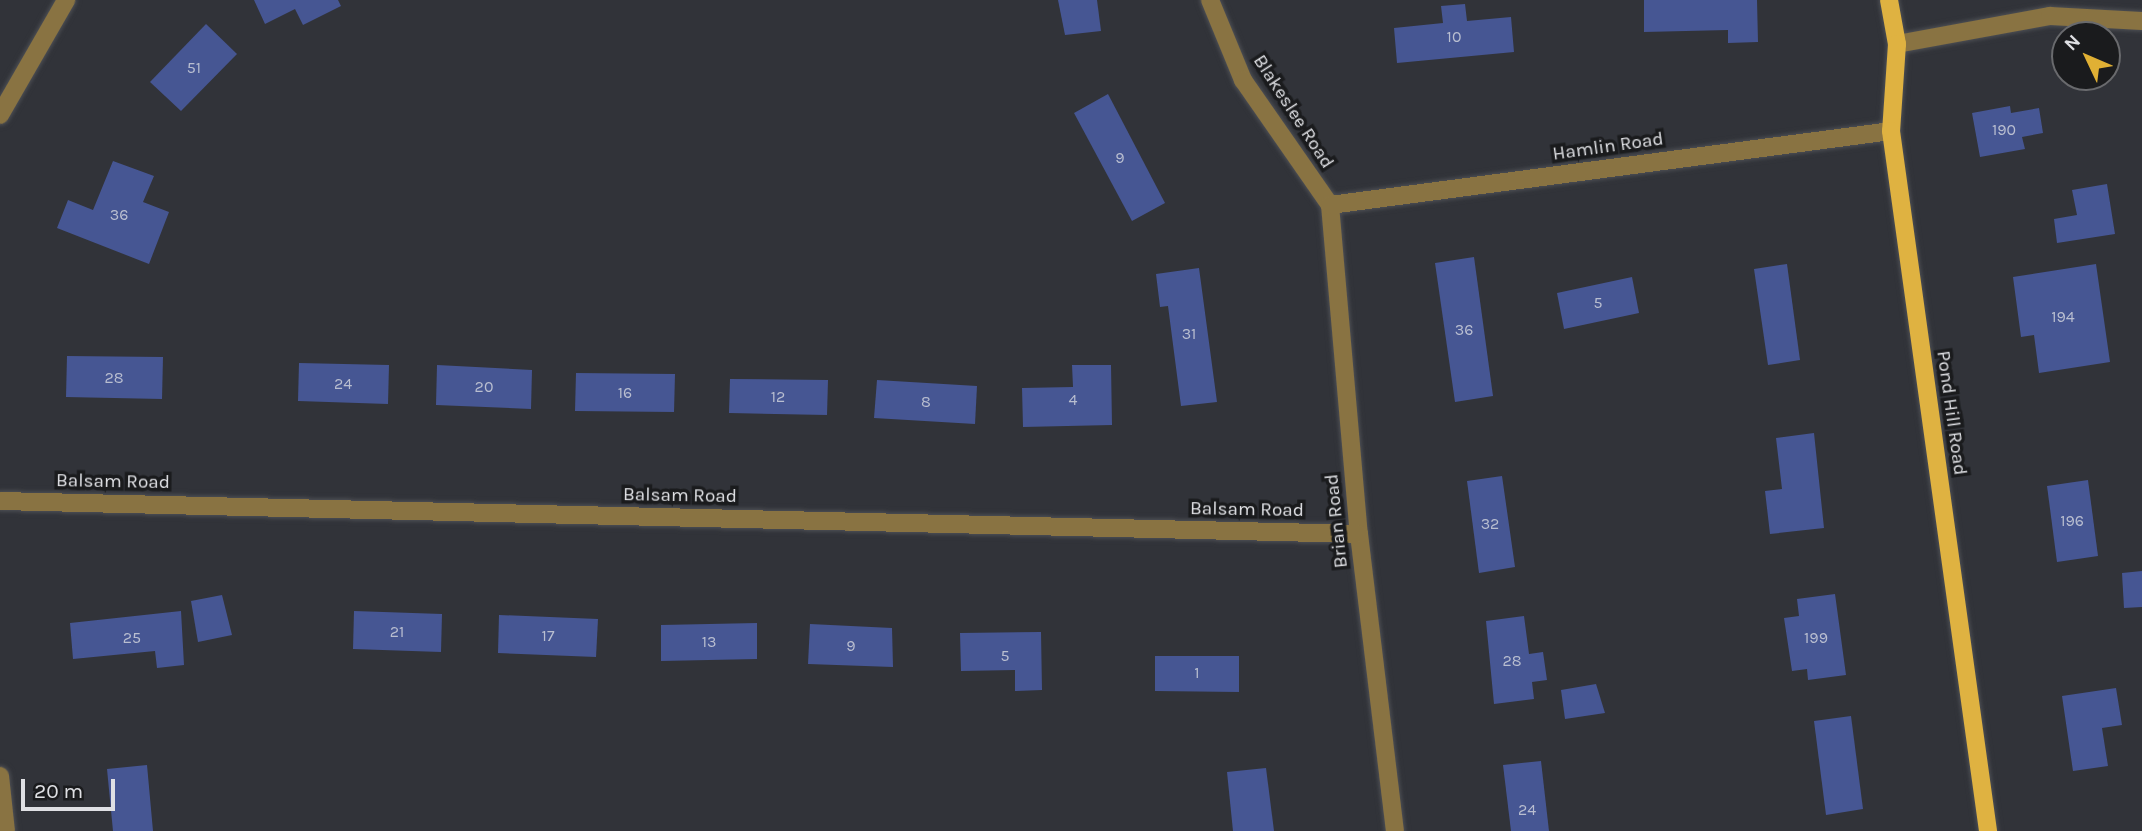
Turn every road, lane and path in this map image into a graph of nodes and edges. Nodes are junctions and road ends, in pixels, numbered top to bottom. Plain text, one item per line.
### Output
1 (66, 0) edge
2 (1210, 0) edge
3 (1889, 0) edge
4 (2142, 21) edge
5 (1897, 44) junction
6 (0, 115) edge
7 (1891, 131) junction
8 (1330, 205) junction
9 (0, 501) edge
10 (1359, 534) junction
11 (0, 776) edge
12 (6, 831) edge
13 (1395, 831) edge
14 (1989, 831) edge

1 - 6 street
2 - 8 street, Blakeslee Road
3 - 5 main road, Pond Hill Road
4 - 5 street
5 - 7 main road, Pond Hill Road
7 - 8 street, Hamlin Road
7 - 14 main road, Pond Hill Road
8 - 10 street, Brian Road
9 - 10 street, Balsam Road
10 - 13 street, Brian Road
11 - 12 street

